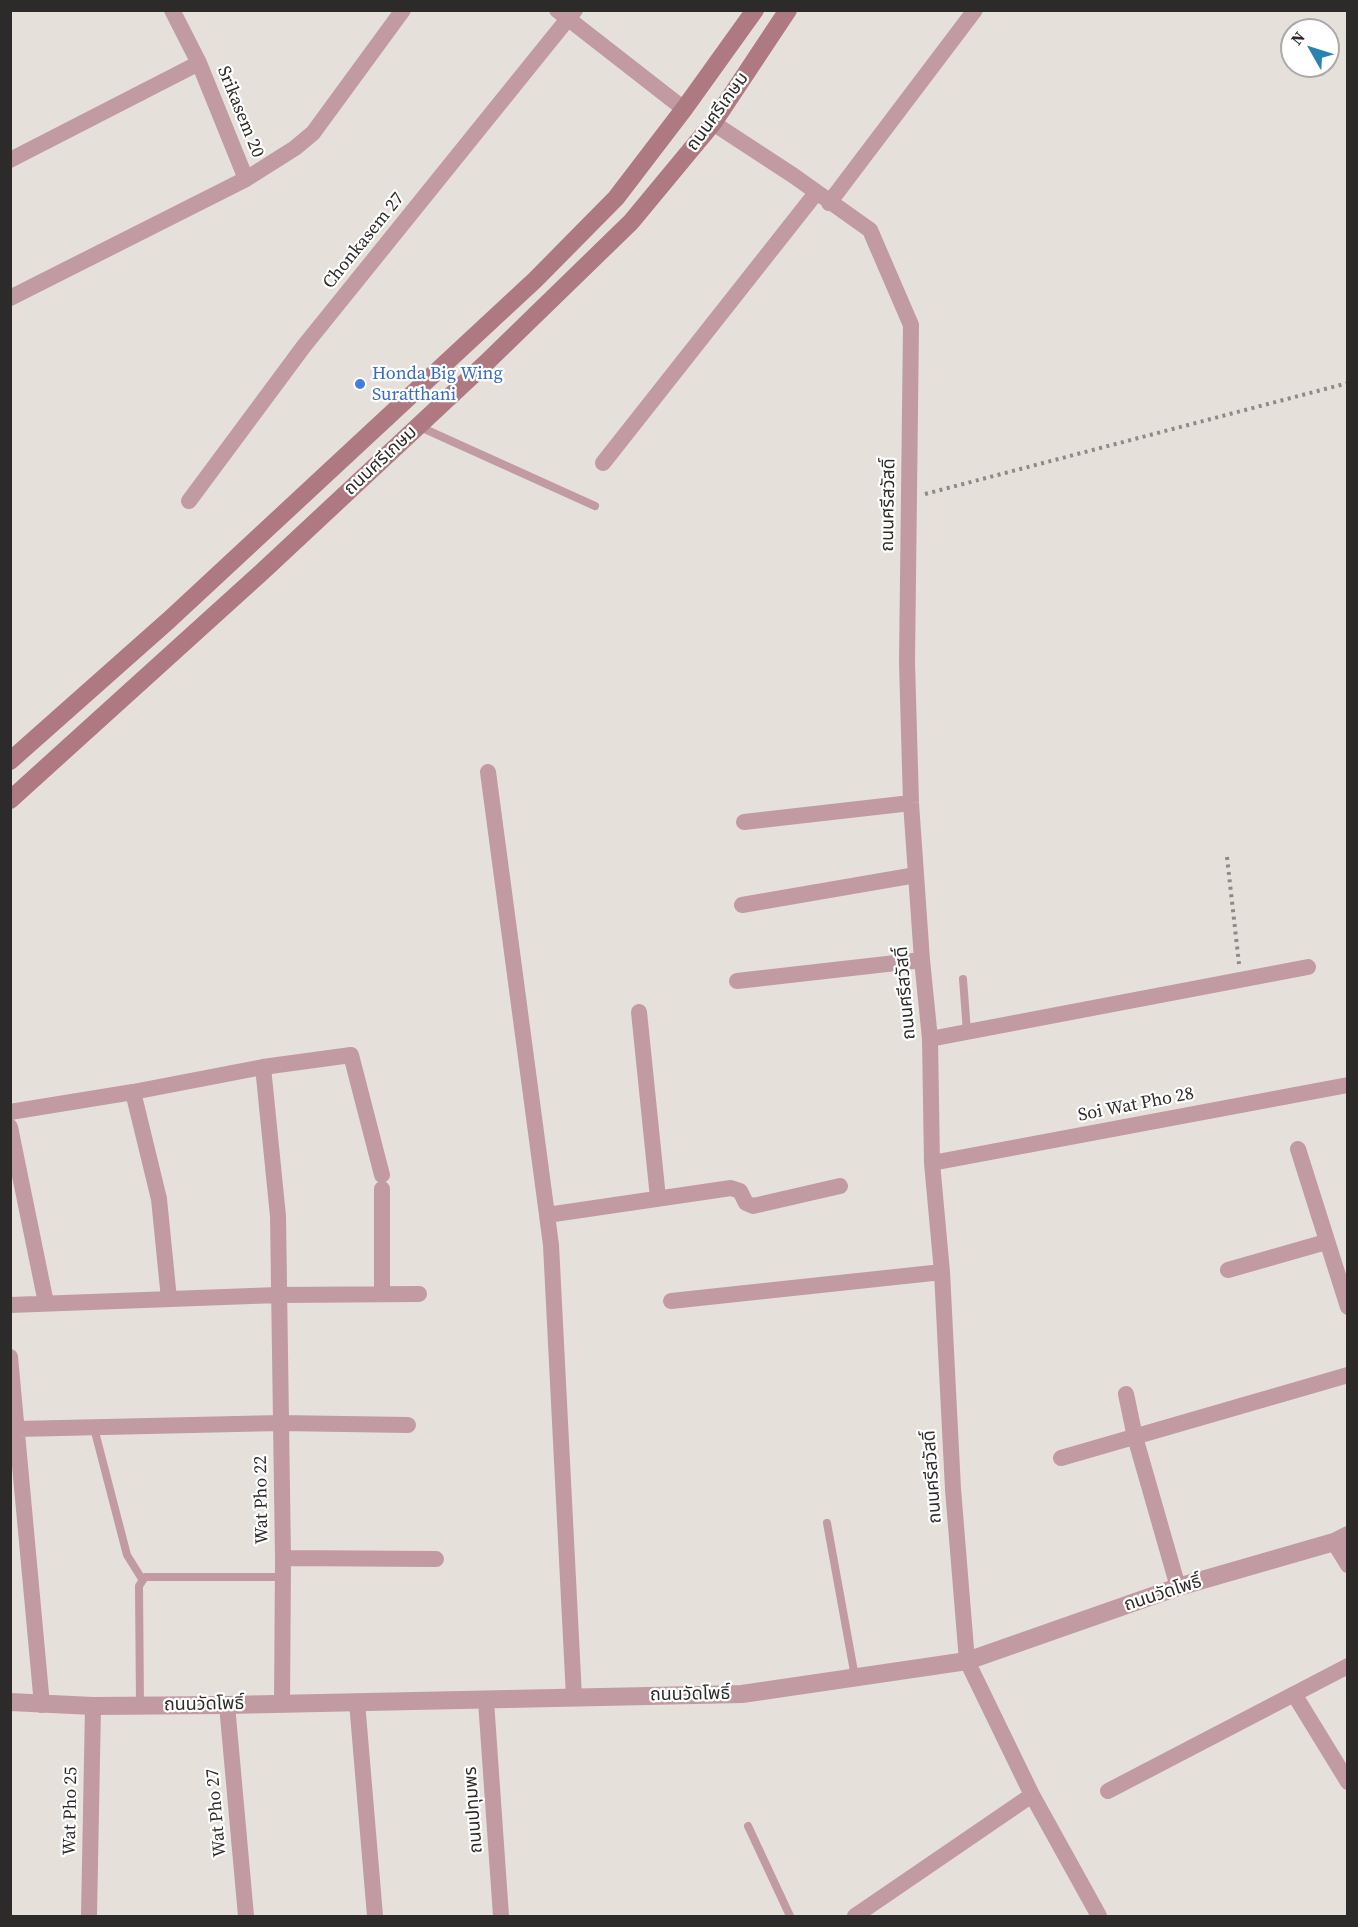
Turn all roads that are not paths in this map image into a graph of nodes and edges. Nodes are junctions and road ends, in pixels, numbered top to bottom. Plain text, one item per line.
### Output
1 (172, 10) edge
2 (403, 10) edge
3 (755, 10) edge
4 (788, 10) edge
5 (975, 10) edge
6 (566, 14) edge
7 (199, 63) junction
8 (684, 109) junction
9 (713, 123) junction
10 (10, 160) edge
11 (246, 179) junction
12 (823, 198) junction
13 (10, 298) edge
14 (418, 426) junction
15 (603, 464) dead end
16 (189, 501) dead end
17 (595, 506) dead end
18 (244, 550) junction
19 (263, 571) junction
20 (10, 761) edge
21 (488, 772) dead end
22 (10, 800) edge
23 (911, 803) junction
24 (744, 822) dead end
25 (916, 875) junction
26 (742, 905) dead end
27 (922, 960) junction
28 (1308, 968) dead end
29 (963, 979) dead end
30 (737, 981) dead end
31 (639, 1012) dead end
32 (966, 1032) junction
33 (930, 1039) junction
34 (263, 1067) junction
35 (1347, 1085) edge
36 (134, 1092) junction
37 (10, 1112) edge
38 (10, 1127) edge
39 (1298, 1149) dead end
40 (933, 1162) junction
41 (16, 1183) edge
42 (840, 1186) dead end
43 (658, 1198) junction
44 (547, 1215) junction
45 (1326, 1242) junction
46 (1228, 1270) dead end
47 (942, 1272) junction
48 (382, 1294) junction
49 (419, 1294) dead end
50 (278, 1295) junction
51 (169, 1299) junction
52 (671, 1301) dead end
53 (46, 1303) junction
54 (10, 1305) edge
55 (1347, 1307) edge
56 (10, 1357) edge
57 (1347, 1375) edge
58 (1126, 1395) dead end
59 (280, 1423) junction
60 (408, 1425) dead end
61 (94, 1428) junction
62 (17, 1430) junction
63 (1135, 1437) junction
64 (15, 1450) edge
65 (1061, 1458) dead end
66 (826, 1523) dead end
67 (1340, 1539) edge
68 (283, 1558) junction
69 (436, 1559) dead end
70 (1347, 1565) edge
71 (283, 1577) junction
72 (142, 1580) junction
73 (1178, 1587) junction
74 (967, 1661) junction
75 (1347, 1666) edge
76 (855, 1677) junction
77 (1294, 1694) junction
78 (574, 1697) junction
79 (486, 1701) junction
80 (10, 1702) edge
81 (357, 1702) junction
82 (282, 1704) junction
83 (42, 1705) junction
84 (226, 1705) junction
85 (93, 1706) junction
86 (140, 1706) junction
87 (1347, 1782) edge
88 (1108, 1791) dead end
89 (1032, 1795) junction
90 (748, 1826) dead end
91 (89, 1917) edge
92 (246, 1917) edge
93 (375, 1917) edge
94 (501, 1917) edge
95 (790, 1917) edge
96 (855, 1917) edge
97 (1099, 1917) edge

1 - 7 street, Srikasem 20
2 - 11 street, Srikasem 20
3 - 8 main road, ถนนศรีเกษม
4 - 9 main road, ถนนศรีเกษม
5 - 12 street
6 - 8 street
6 - 16 street, Chonkasem 27
7 - 10 street
7 - 11 street, Srikasem 20
8 - 18 main road, ถนนศรีเกษม
9 - 12 street, ถนนศรีสวัสดิ์
9 - 14 main road, ถนนศรีเกษม
11 - 13 street
12 - 15 street
12 - 23 street, ถนนศรีสวัสดิ์
14 - 17 lane
14 - 19 main road, ถนนศรีเกษม
18 - 19 main road
18 - 20 main road, ถนนศรีเกษม
19 - 22 main road, ถนนศรีเกษม
21 - 44 street
23 - 24 street
23 - 25 street, ถนนศรีสวัสดิ์
25 - 26 street
25 - 27 street, ถนนศรีสวัสดิ์
27 - 30 street
27 - 33 street, ถนนศรีสวัสดิ์
28 - 32 street
29 - 32 lane
31 - 43 street
32 - 33 street
33 - 40 street, ถนนศรีสวัสดิ์
34 - 36 street
34 - 48 street
34 - 50 street, Wat Pho 22
35 - 40 street, Soi Wat Pho 28
36 - 37 street
36 - 51 street
38 - 41 street
39 - 45 street
40 - 47 street, ถนนศรีสวัสดิ์
41 - 53 street
42 - 43 street
43 - 44 street
44 - 78 street
45 - 46 street
45 - 55 street
47 - 52 street
47 - 74 street, ถนนศรีสวัสดิ์
48 - 49 street
48 - 50 street
50 - 51 street
50 - 59 street, Wat Pho 22
51 - 53 street
53 - 54 street
56 - 62 street
57 - 63 street
58 - 63 street
59 - 60 street
59 - 61 street
59 - 68 street, Wat Pho 22
61 - 62 street
61 - 72 lane
62 - 64 street
63 - 65 street
63 - 73 street
64 - 83 street
66 - 76 lane
67 - 70 street
67 - 73 street, ถนนวัดโพธิ์
68 - 69 street
68 - 71 street, Wat Pho 22
71 - 72 lane
71 - 82 street, Wat Pho 22
72 - 86 lane
73 - 74 street, ถนนวัดโพธิ์
74 - 76 street, ถนนวัดโพธิ์
74 - 89 street, ถนนศรีสวัสดิ์
75 - 77 street
76 - 78 street, ถนนวัดโพธิ์
77 - 87 street
77 - 88 street
78 - 79 street, ถนนวัดโพธิ์
79 - 81 street, ถนนวัดโพธิ์
79 - 94 street, ถนนปทุมพร
80 - 83 street, ถนนวัดโพธิ์
81 - 82 street, ถนนวัดโพธิ์
81 - 93 street
82 - 84 street, ถนนวัดโพธิ์
83 - 85 street, ถนนวัดโพธิ์
84 - 86 street, ถนนวัดโพธิ์
84 - 92 street, Wat Pho 27
85 - 86 street, ถนนวัดโพธิ์
85 - 91 street, Wat Pho 25
89 - 96 street
89 - 97 street, ถนนศรีสวัสดิ์
90 - 95 lane

